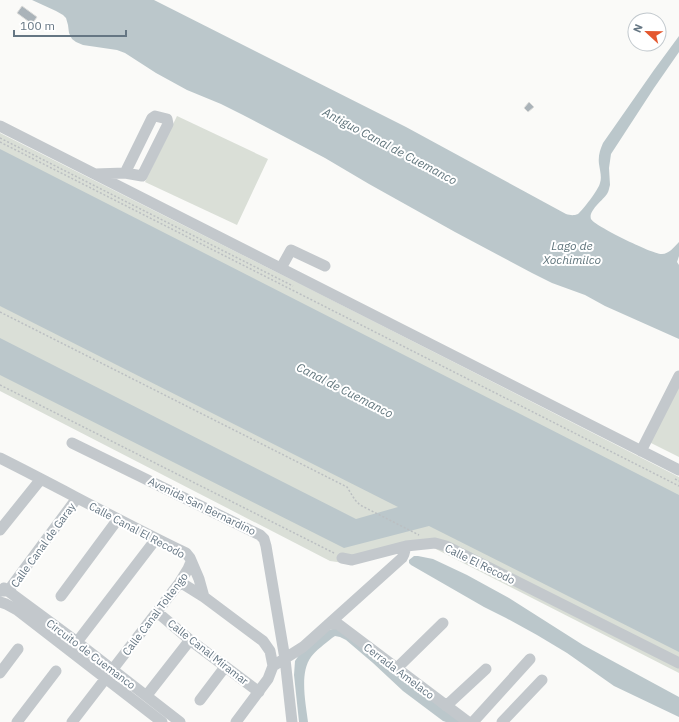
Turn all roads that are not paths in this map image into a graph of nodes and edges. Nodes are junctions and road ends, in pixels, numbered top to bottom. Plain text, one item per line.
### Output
1 (0, 126) edge
2 (125, 173) junction
3 (94, 174) junction
4 (142, 176) junction
5 (134, 194) junction
6 (325, 266) dead end
7 (281, 268) junction
8 (679, 376) edge
9 (72, 443) dead end
10 (641, 451) junction
11 (0, 458) edge
12 (679, 470) edge
13 (41, 478) junction
14 (77, 498) junction
15 (118, 519) junction
16 (0, 530) edge
17 (156, 539) junction
18 (406, 546) junction
19 (342, 558) road end
20 (191, 562) junction
21 (180, 582) junction
22 (3, 589) edge
23 (61, 596) dead end
24 (204, 597) junction
25 (0, 602) edge
26 (157, 612) junction
27 (443, 624) dead end
28 (337, 625) junction
29 (190, 640) junction
30 (77, 642) junction
31 (18, 649) dead end
32 (284, 659) junction
33 (530, 659) dead end
34 (679, 663) edge
35 (273, 666) junction
36 (225, 667) junction
37 (396, 669) junction
38 (486, 669) dead end
39 (56, 671) dead end
40 (0, 673) edge
41 (109, 674) junction
42 (542, 680) dead end
43 (259, 692) junction
44 (147, 695) junction
45 (200, 700) dead end
46 (446, 706) junction
47 (17, 722) edge
48 (72, 722) edge
49 (162, 722) edge
50 (180, 722) edge
51 (236, 722) edge
52 (292, 722) edge
53 (468, 722) edge
54 (473, 722) edge
55 (502, 722) edge

1 - 3 street
2 - 3 street
2 - 4 street
2 - 4 street
3 - 5 street
4 - 5 street
5 - 7 street
6 - 7 street
7 - 10 street
8 - 10 street
9 - 32 street, Avenida San Bernardino
10 - 12 street
11 - 13 street, Calle Canal El Recodo
13 - 14 street, Calle Canal El Recodo
13 - 16 street
14 - 15 street, Calle Canal El Recodo
14 - 22 street, Calle Canal de Garay
15 - 17 street, Calle Canal El Recodo
15 - 23 street
17 - 20 street, Calle Canal El Recodo
17 - 30 street
18 - 19 street, Calle El Recodo
18 - 28 street
18 - 34 street, Calle El Recodo
20 - 21 street, Calle Canal Toltengo
20 - 24 street, Calle Canal El Recodo
21 - 24 street
21 - 26 street, Calle Canal Toltengo
22 - 30 street, Circuito de Cuemanco
24 - 35 street
25 - 41 street, Circuito de Cuemanco
26 - 29 street, Calle Canal Miramar
26 - 41 street, Calle Canal Toltengo
27 - 37 street
28 - 32 street
28 - 37 street, Cerrada Amelaco
29 - 36 street, Calle Canal Miramar
29 - 44 street
30 - 41 street, Circuito de Cuemanco
31 - 40 street
32 - 35 street
32 - 52 street
33 - 54 street
35 - 43 street
36 - 43 street, Calle Canal Miramar
36 - 45 street
37 - 46 street, Cerrada Amelaco
38 - 46 street
39 - 47 street
41 - 44 street, Circuito de Cuemanco
41 - 48 street, Calle Canal Toltengo
41 - 49 street, Circuito de Cuemanco
42 - 55 street
43 - 51 street
44 - 50 street, Circuito de Cuemanco
46 - 53 street, Cerrada Amelaco

